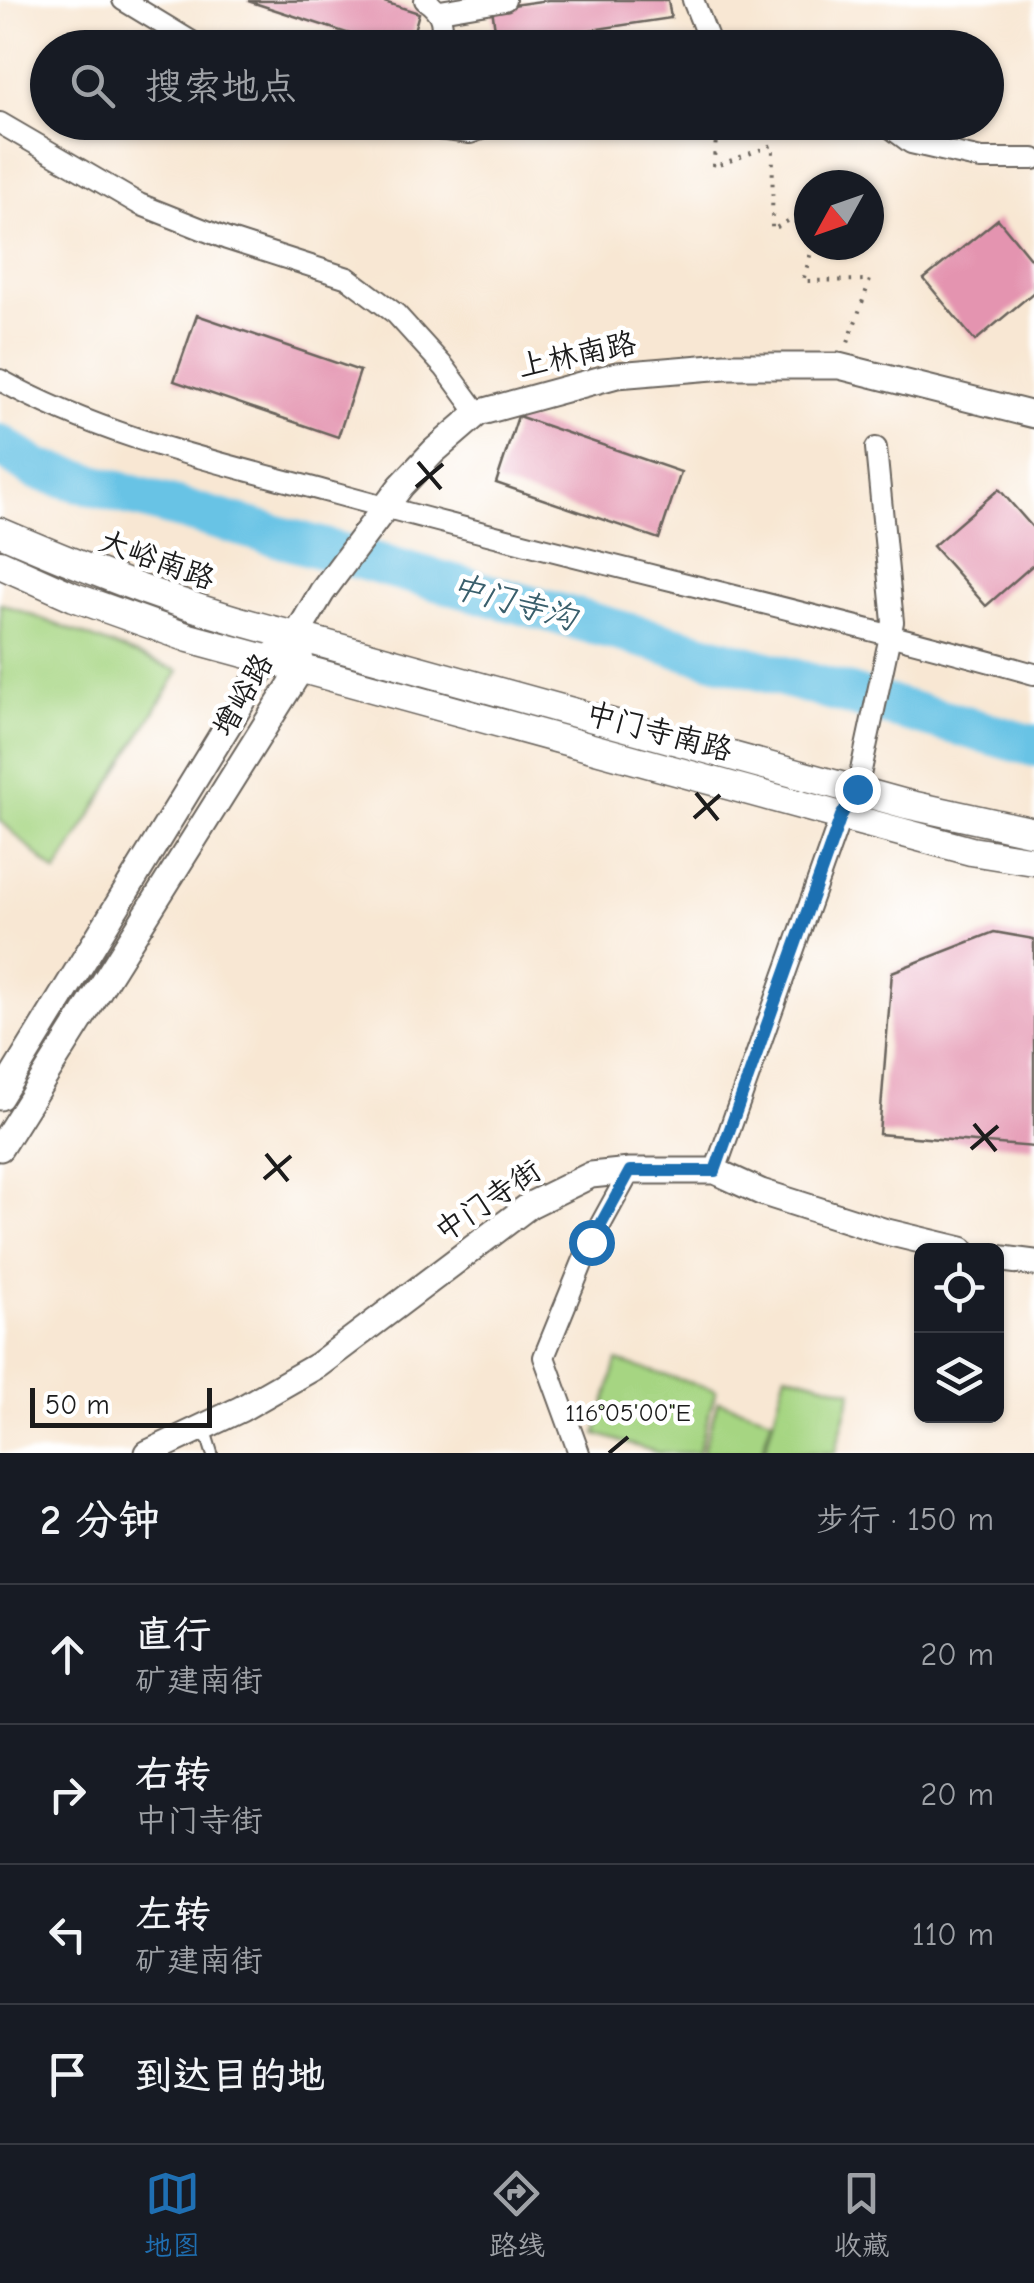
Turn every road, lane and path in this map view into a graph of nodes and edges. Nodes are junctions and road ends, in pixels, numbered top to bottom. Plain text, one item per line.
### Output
1 (123, 0) edge
2 (504, 0) edge
3 (693, 0) edge
4 (433, 5) edge
5 (172, 30) edge
6 (443, 30) edge
7 (705, 30) edge
8 (0, 124) edge
9 (716, 140) edge
10 (907, 140) edge
11 (1034, 159) edge
12 (794, 218) edge
13 (809, 260) edge
14 (840, 366) junction
15 (0, 380) edge
16 (478, 413) junction
17 (1034, 414) edge
18 (876, 448) dead end
19 (384, 507) junction
20 (0, 532) edge
21 (0, 564) edge
22 (890, 635) junction
23 (296, 636) junction
24 (268, 658) junction
25 (302, 667) junction
26 (1034, 674) edge
27 (857, 789) junction
28 (841, 816) junction
29 (1034, 832) edge
30 (1034, 860) edge
31 (0, 1097) edge
32 (0, 1148) edge
33 (630, 1171) junction
34 (715, 1171) junction
35 (937, 1243) edge
36 (1004, 1259) edge
37 (1034, 1263) edge
38 (204, 1426) junction
39 (148, 1453) edge
40 (212, 1453) edge
41 (578, 1453) edge

1 - 5 street
2 - 4 street
3 - 7 street
4 - 6 street
8 - 16 street
9 - 12 path
10 - 11 street
13 - 14 path
14 - 16 street, 上林南路
14 - 17 street, 上林南路
15 - 19 street
16 - 19 street, 上林南路
18 - 22 street
19 - 22 street
19 - 23 street, 上林南路
20 - 23 main road, 大峪南路
21 - 24 main road, 大峪南路
22 - 26 street
22 - 27 street
23 - 24 street, 增峪路
23 - 25 street, 增峪路
23 - 27 main road, 中门寺南路
24 - 25 main road, 中门寺南路
24 - 31 street, 增峪路
25 - 28 main road, 中门寺南路
25 - 32 street, 增峪路
27 - 28 street
27 - 29 main road, 中门寺南路
28 - 30 main road, 中门寺南路
28 - 34 street
33 - 34 street, 中门寺街
33 - 38 street, 中门寺街
33 - 41 street
34 - 35 street, 中门寺街
36 - 37 street
38 - 39 street, 中门寺街
38 - 40 lane

